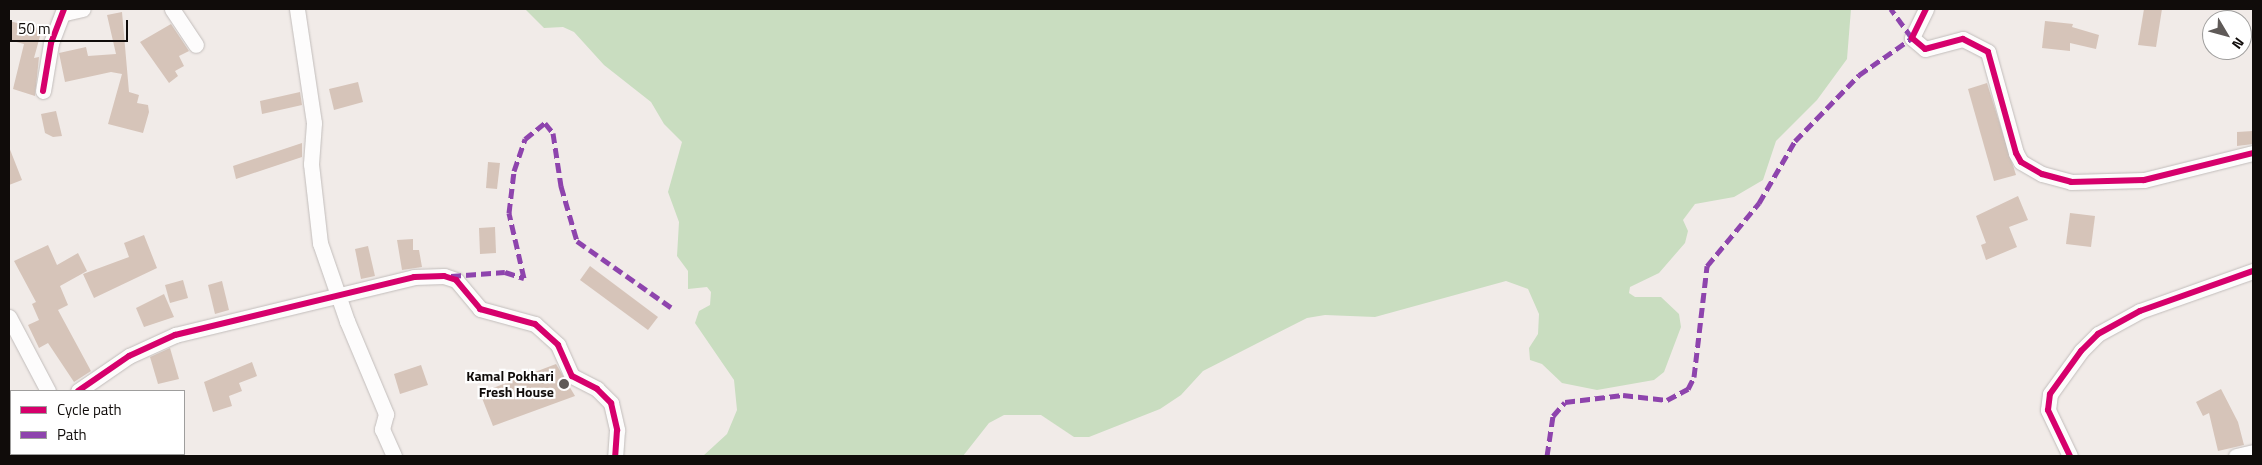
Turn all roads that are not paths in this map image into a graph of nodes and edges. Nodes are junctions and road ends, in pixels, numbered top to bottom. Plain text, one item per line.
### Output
1 (83, 9) edge
2 (172, 9) edge
3 (297, 9) edge
4 (1926, 9) edge
5 (64, 11) edge
6 (196, 45) dead end
7 (43, 91) dead end
8 (2253, 153) edge
9 (2253, 270) edge
10 (340, 294) junction
11 (9, 317) edge
12 (47, 390) edge
13 (79, 390) edge
14 (2253, 452) edge
15 (394, 456) edge
16 (615, 456) edge
17 (2070, 456) edge
18 (2236, 456) edge

1 - 5 street
2 - 6 street
3 - 10 street
4 - 8 street
5 - 7 street
9 - 17 street
10 - 13 street
10 - 15 street
10 - 16 street
11 - 12 street
14 - 18 street

